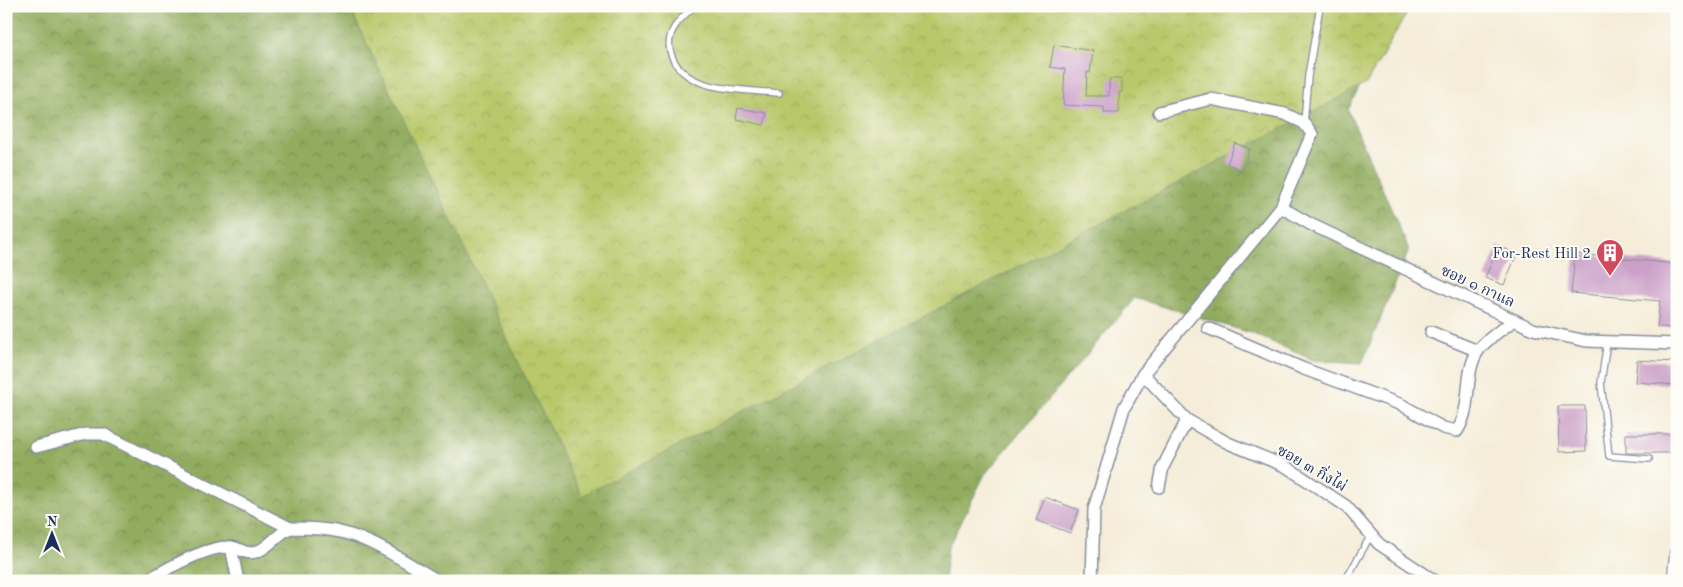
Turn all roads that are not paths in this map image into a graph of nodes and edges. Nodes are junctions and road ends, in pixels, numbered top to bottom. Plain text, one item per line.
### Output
1 (695, 6) edge
2 (1320, 6) edge
3 (780, 93) dead end
4 (1159, 112) dead end
5 (1304, 123) junction
6 (1281, 207) junction
7 (1514, 320) junction
8 (1208, 328) dead end
9 (1431, 332) dead end
10 (1607, 342) junction
11 (1677, 344) edge
12 (1478, 351) junction
13 (1143, 374) junction
14 (1187, 420) junction
15 (36, 447) dead end
16 (1649, 459) dead end
17 (1159, 487) dead end
18 (290, 528) junction
19 (1371, 535) junction
20 (231, 547) junction
21 (1677, 552) edge
22 (1671, 572) dead end
23 (146, 581) edge
24 (238, 581) edge
25 (438, 581) edge
26 (1092, 581) edge
27 (1345, 581) edge
28 (1435, 581) edge

1 - 3 lane
2 - 5 lane
4 - 5 street
5 - 6 street
6 - 7 street, ซอย ๑ กาแล
6 - 13 street
7 - 10 street, ซอย ๑ กาแล
7 - 12 street
8 - 12 street
9 - 12 street
10 - 11 street, ซอย ๑ กาแล
10 - 16 lane
13 - 14 street, ซอย ๓ กิ่งไผ่
13 - 26 street
14 - 17 street
14 - 19 street, ซอย ๓ กิ่งไผ่
15 - 18 street
18 - 20 street
18 - 25 street
19 - 27 lane
19 - 28 street, ซอย ๓ กิ่งไผ่
20 - 23 street
20 - 24 street
21 - 22 lane

